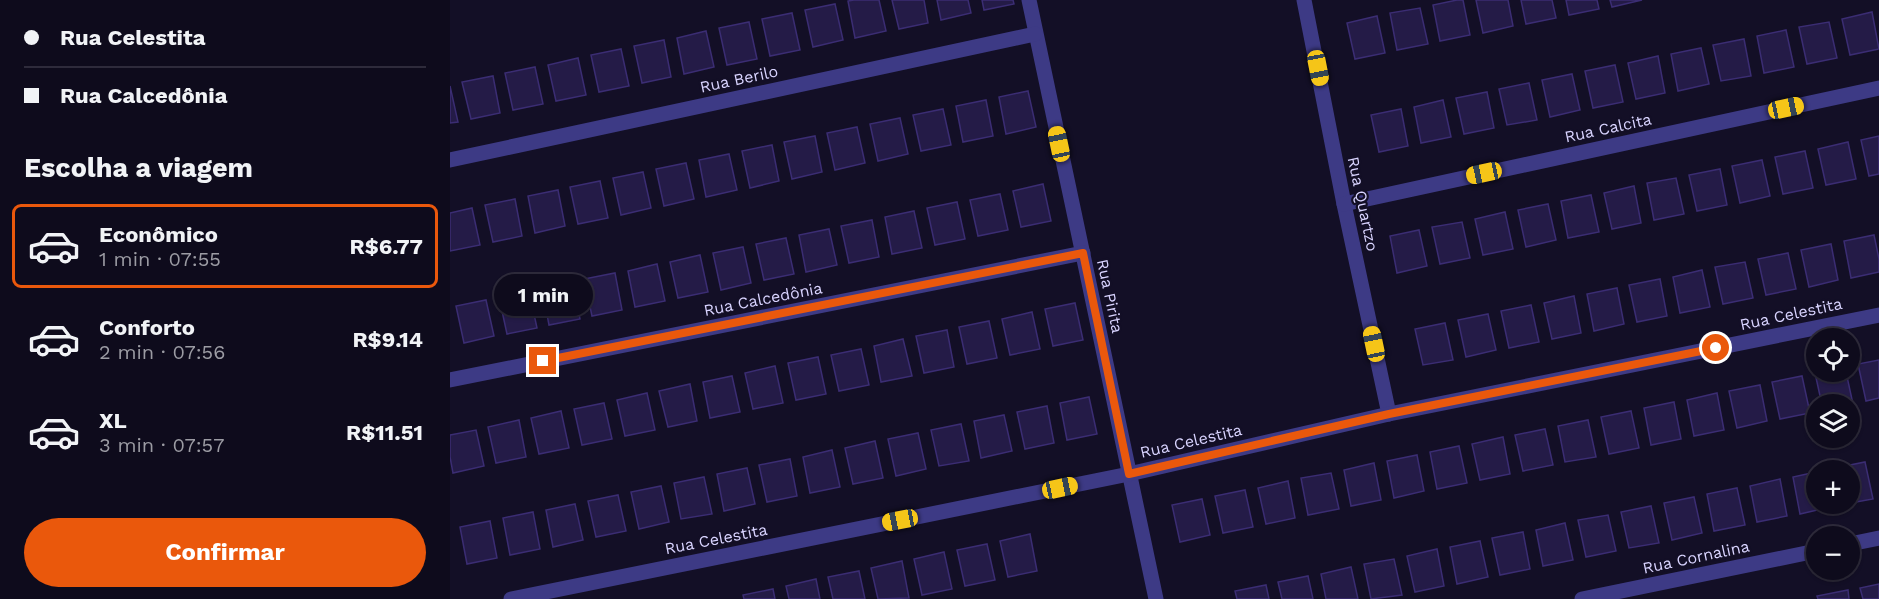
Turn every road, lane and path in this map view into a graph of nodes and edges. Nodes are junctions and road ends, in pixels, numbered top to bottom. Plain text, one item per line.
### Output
1 (1029, 0) edge
2 (1304, 0) edge
3 (1035, 34) junction
4 (1879, 88) edge
5 (450, 160) edge
6 (1344, 204) junction
7 (1083, 253) junction
8 (1879, 315) edge
9 (450, 380) edge
10 (1389, 414) junction
11 (1129, 474) junction
12 (1879, 538) edge
13 (1860, 542) edge
14 (1806, 552) edge
15 (511, 599) edge
16 (1156, 599) edge
17 (1582, 599) edge

1 - 3 street, Rua Pirita
2 - 6 street, Rua Quartzo
3 - 5 street, Rua Berilo
3 - 7 street, Rua Pirita
4 - 6 street, Rua Calcita
6 - 10 street, Rua Quartzo
7 - 9 street, Rua Calcedônia
7 - 11 street, Rua Pirita
8 - 10 street, Rua Celestita
10 - 11 street, Rua Celestita
11 - 15 street, Rua Celestita
11 - 16 street, Rua Pirita
12 - 13 street
14 - 17 street, Rua Cornalina

